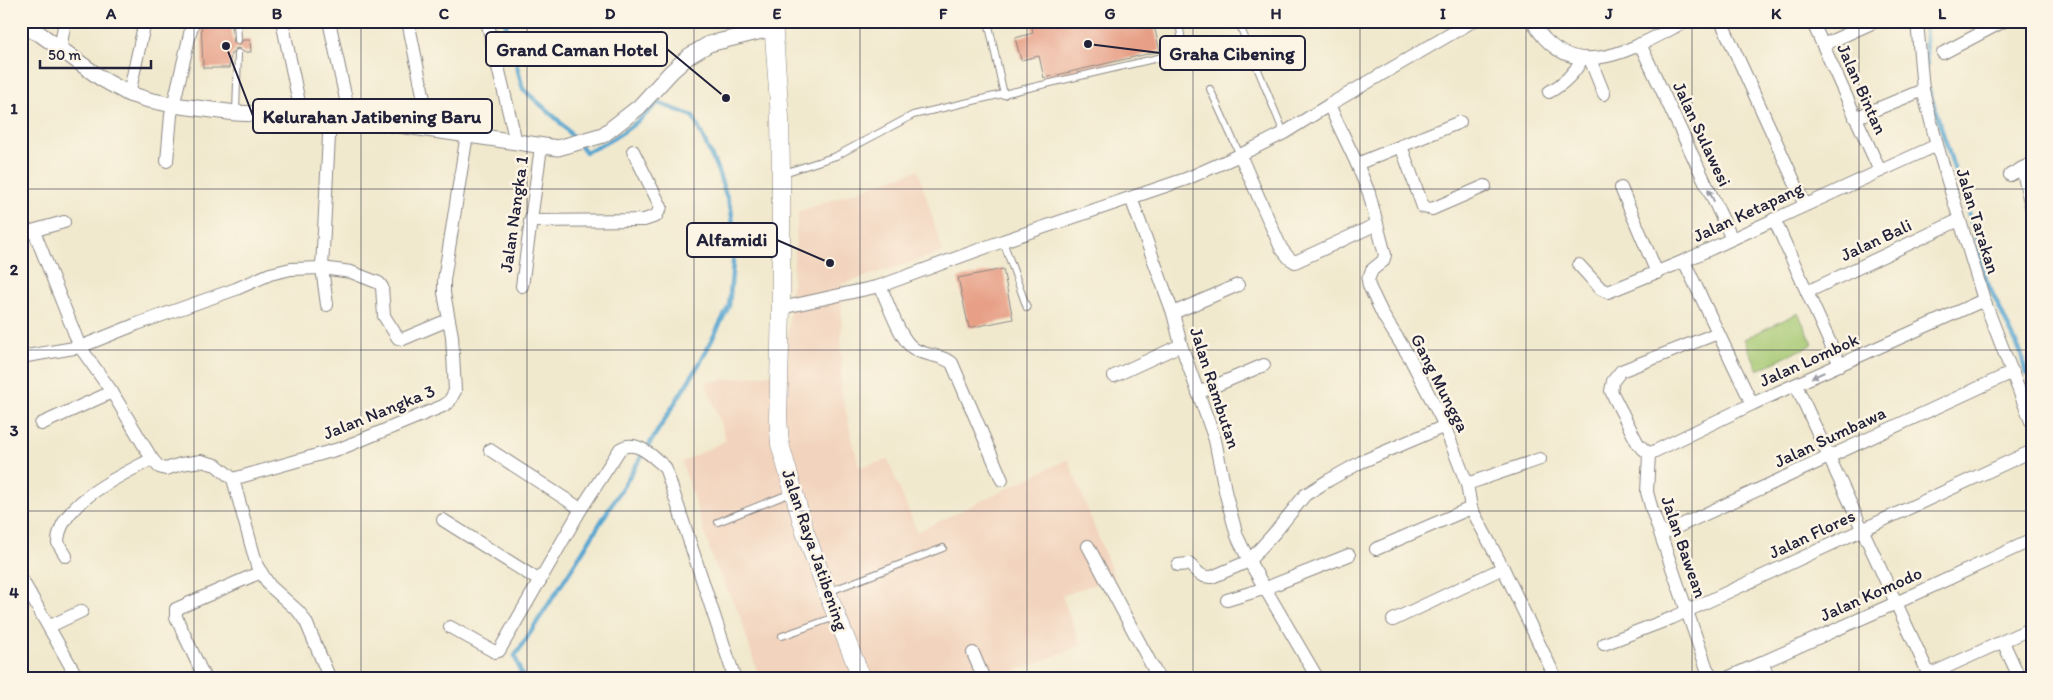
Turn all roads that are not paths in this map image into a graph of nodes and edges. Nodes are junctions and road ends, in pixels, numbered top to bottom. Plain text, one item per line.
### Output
1 (65, 21) edge
2 (145, 21) edge
3 (193, 21) edge
4 (237, 21) edge
5 (282, 21) edge
6 (329, 21) edge
7 (408, 21) edge
8 (487, 21) edge
9 (988, 21) edge
10 (1178, 21) edge
11 (1238, 21) edge
12 (1473, 21) edge
13 (1532, 21) edge
14 (1686, 21) edge
15 (1721, 21) edge
16 (1812, 21) edge
17 (1876, 21) edge
18 (1917, 21) edge
19 (2004, 21) edge
20 (1990, 24) edge
21 (773, 25) edge
22 (21, 26) edge
23 (1453, 27) edge
24 (238, 40) dead end
25 (1640, 44) junction
26 (1823, 45) junction
27 (60, 49) junction
28 (238, 53) dead end
29 (1943, 53) dead end
30 (1586, 59) junction
31 (1210, 89) dead end
32 (1923, 90) junction
33 (1549, 92) dead end
34 (129, 94) junction
35 (1604, 94) dead end
36 (1004, 95) junction
37 (173, 105) junction
38 (1329, 105) junction
39 (236, 113) junction
40 (302, 117) junction
41 (330, 118) junction
42 (350, 118) junction
43 (1855, 118) junction
44 (1460, 122) dead end
45 (430, 130) junction
46 (1284, 133) junction
47 (467, 134) junction
48 (516, 142) junction
49 (1937, 145) junction
50 (1401, 146) junction
51 (541, 147) junction
52 (633, 151) dead end
53 (1240, 156) junction
54 (167, 161) dead end
55 (1357, 164) junction
56 (2027, 166) edge
57 (1880, 171) junction
58 (781, 174) junction
59 (2010, 175) dead end
60 (1485, 186) dead end
61 (1621, 188) dead end
62 (1131, 198) junction
63 (1805, 205) junction
64 (2032, 210) edge
65 (1774, 219) junction
66 (1960, 220) junction
67 (530, 221) junction
68 (64, 222) dead end
69 (1377, 224) junction
70 (27, 232) edge
71 (1732, 239) junction
72 (1003, 241) junction
73 (1684, 261) junction
74 (1579, 266) dead end
75 (322, 268) junction
76 (1657, 273) junction
77 (1238, 285) dead end
78 (522, 286) dead end
79 (880, 286) junction
80 (1807, 292) junction
81 (1984, 300) junction
82 (327, 305) dead end
83 (781, 308) junction
84 (1027, 308) dead end
85 (1173, 313) junction
86 (448, 320) junction
87 (1718, 333) junction
88 (1180, 345) junction
89 (80, 347) junction
90 (21, 357) edge
91 (1264, 365) dead end
92 (1840, 365) junction
93 (2013, 372) junction
94 (1114, 376) dead end
95 (1796, 385) junction
96 (112, 392) junction
97 (1198, 393) junction
98 (2027, 398) edge
99 (1752, 404) junction
100 (41, 424) dead end
101 (2032, 424) edge
102 (1445, 426) junction
103 (490, 450) dead end
104 (2032, 451) edge
105 (1649, 454) junction
106 (1828, 457) junction
107 (152, 459) junction
108 (1540, 459) dead end
109 (233, 479) junction
110 (1002, 480) dead end
111 (1467, 484) junction
112 (793, 493) junction
113 (1471, 508) junction
114 (581, 509) junction
115 (443, 520) dead end
116 (718, 522) dead end
117 (1862, 530) junction
118 (1662, 534) junction
119 (2032, 540) edge
120 (1088, 546) dead end
121 (943, 548) dead end
122 (1376, 549) dead end
123 (1349, 554) dead end
124 (66, 556) dead end
125 (1249, 561) junction
126 (1178, 565) dead end
127 (1503, 568) junction
128 (261, 572) junction
129 (21, 578) edge
130 (540, 581) junction
131 (1266, 588) junction
132 (827, 592) junction
133 (1227, 600) dead end
134 (1896, 603) junction
135 (82, 611) dead end
136 (1688, 611) junction
137 (837, 616) junction
138 (1393, 620) dead end
139 (50, 626) junction
140 (450, 627) dead end
141 (2032, 628) edge
142 (782, 636) dead end
143 (2003, 642) junction
144 (1604, 644) dead end
145 (973, 653) dead end
146 (1762, 662) junction
147 (1710, 674) edge
148 (1927, 678) edge
149 (78, 679) edge
150 (205, 679) edge
151 (330, 679) edge
152 (735, 679) edge
153 (862, 679) edge
154 (984, 679) edge
155 (1159, 679) edge
156 (1318, 679) edge
157 (1556, 679) edge
158 (1725, 679) edge
159 (1769, 679) edge
160 (2020, 679) edge

1 - 27 street
2 - 34 street
3 - 37 street
4 - 24 lane
5 - 40 street
6 - 42 street
7 - 45 street
8 - 48 street
9 - 36 lane
10 - 36 lane
11 - 46 lane
12 - 23 street
13 - 30 street
14 - 25 street
15 - 63 street
16 - 26 street, Jalan Bintan
17 - 26 street
18 - 32 street, Jalan Tarakan
19 - 20 street
20 - 29 street
21 - 51 street
21 - 58 main road, Jalan Raya Jatibening
22 - 27 street
23 - 38 street
25 - 30 street
71 -> 25 street, Jalan Sulawesi
26 - 43 street, Jalan Bintan
27 - 34 street
28 - 39 lane
30 - 33 street
30 - 35 street
31 - 53 lane
32 - 43 street
32 - 49 street, Jalan Tarakan
34 - 37 street
36 - 58 lane
37 - 39 street
37 - 54 street
38 - 46 street
38 - 55 street, Gang Mungga
39 - 40 street
40 - 41 street
41 - 42 street
41 - 75 street
42 - 45 street
43 - 57 street, Jalan Bintan
44 - 50 street
45 - 47 street
46 - 53 street
47 - 48 street
47 - 86 street, Jalan Nangka 3
48 - 51 street
49 - 57 street, Jalan Ketapang
49 - 66 street, Jalan Tarakan
50 - 55 street
50 - 60 street
51 - 67 street, Jalan Nangka 1
52 - 67 street
53 - 62 street
53 - 69 street
55 - 69 street, Gang Mungga
56 - 59 street
56 - 64 street
57 - 63 street, Jalan Ketapang
58 - 83 main road, Jalan Raya Jatibening
61 - 76 street
62 - 72 street
62 - 85 street, Jalan Rambutan
63 - 65 street, Jalan Ketapang
65 - 71 street, Jalan Ketapang
65 - 80 street
66 - 80 street, Jalan Bali
66 - 81 street, Jalan Tarakan
67 - 78 street, Jalan Nangka 1
68 - 70 street
69 - 102 street, Gang Mungga
70 - 89 street
71 - 73 street, Jalan Ketapang
72 - 79 street
72 - 84 lane
73 - 76 street, Jalan Ketapang
73 - 87 street
74 - 76 street, Jalan Ketapang
75 - 82 street
75 - 86 street
75 - 89 street
77 - 85 street
79 - 83 street
79 - 110 street
80 - 92 street
81 - 92 street, Jalan Lombok
81 - 93 street, Jalan Tarakan
83 - 112 main road, Jalan Raya Jatibening
85 - 88 street, Jalan Rambutan
86 - 109 street, Jalan Nangka 3
87 - 99 street
87 - 105 street
88 - 94 street
88 - 97 street, Jalan Rambutan
89 - 90 street
89 - 96 street
91 - 97 street
92 -> 95 street, Jalan Lombok
93 - 98 street, Jalan Tarakan
93 - 106 street, Jalan Sumbawa
95 - 99 street, Jalan Lombok
95 - 106 street
96 - 100 street
96 - 107 street
97 - 125 street, Jalan Rambutan
98 - 101 street, Jalan Tarakan
99 - 105 street, Jalan Lombok
102 - 111 street, Gang Mungga
102 - 125 street
103 - 114 street
104 - 117 street, Jalan Flores
105 - 118 street, Jalan Bawean
106 - 117 street
106 - 118 street, Jalan Sumbawa
107 - 109 street
107 - 124 street
108 - 111 street
109 - 128 street
111 - 113 street, Gang Mungga
112 - 116 lane
112 - 132 main road, Jalan Raya Jatibening
113 - 122 street
113 - 127 street, Gang Mungga
114 - 130 street
114 - 152 street
115 - 130 street
117 - 134 street
117 - 136 street, Jalan Flores
118 - 136 street, Jalan Bawean
119 - 134 street, Jalan Komodo
120 - 155 street
121 - 132 lane
123 - 131 street
125 - 126 street
125 - 131 street, Jalan Rambutan
127 - 138 street
127 - 157 street, Gang Mungga
128 - 150 street
128 - 151 street
129 - 139 street
130 - 140 street
131 - 133 street
131 - 156 street, Jalan Rambutan
132 - 137 main road, Jalan Raya Jatibening
134 - 146 street, Jalan Komodo
134 - 148 street
135 - 139 street
136 - 144 street, Jalan Flores
136 - 147 street, Jalan Bawean
137 - 142 lane
137 - 153 main road, Jalan Raya Jatibening
139 - 149 street
141 - 143 street
143 - 148 street
143 - 160 street
145 - 154 street
146 - 158 street, Jalan Komodo
146 - 159 street

